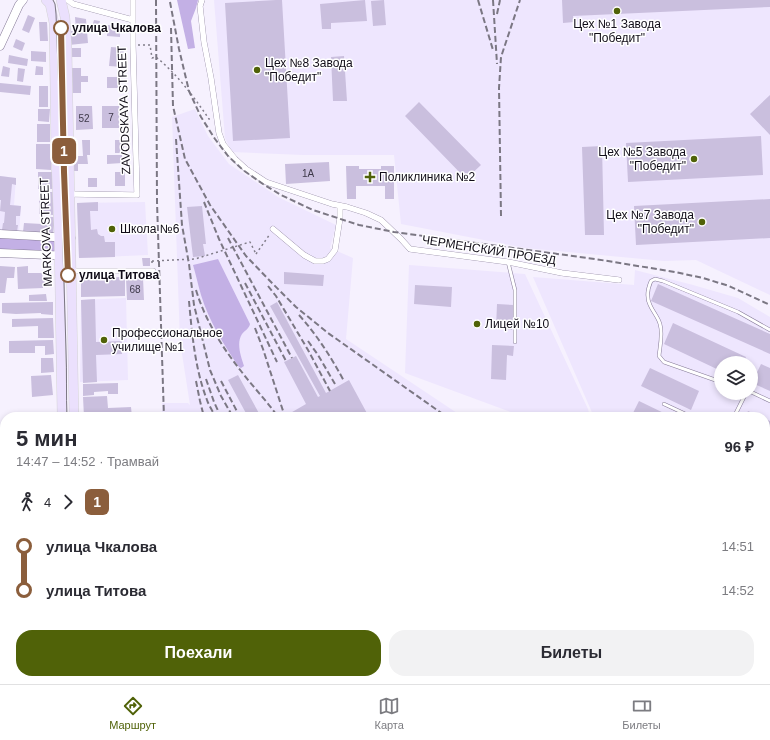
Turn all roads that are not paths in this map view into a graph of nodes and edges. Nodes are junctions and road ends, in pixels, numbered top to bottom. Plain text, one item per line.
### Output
1 (22, 0) edge
2 (46, 0) edge
3 (61, 0) edge
4 (68, 0) edge
5 (133, 0) edge
6 (202, 0) edge
7 (133, 20) junction
8 (0, 46) edge
9 (70, 194) junction
10 (340, 206) junction
11 (273, 229) road end
12 (0, 234) edge
13 (59, 237) junction
14 (71, 238) junction
15 (0, 254) edge
16 (59, 256) junction
17 (71, 256) junction
18 (508, 262) junction
19 (72, 271) junction
20 (153, 271) dead end
21 (619, 280) dead end
22 (770, 330) edge
23 (515, 342) dead end
24 (714, 380) edge
25 (758, 395) edge
26 (742, 400) edge
27 (770, 401) edge
28 (664, 404) dead end
29 (62, 412) edge
30 (74, 412) edge
31 (681, 412) edge
32 (736, 412) edge

1 - 8 street
2 - 13 main road, MARKOVA STREET
3 - 9 main road, MARKOVA STREET
4 - 7 street
5 - 7 street, ZAVODSKAYA STREET
6 - 10 street, ЧЕРМЕНСКИЙ ПРОЕЗД
7 - 9 street, ZAVODSKAYA STREET
9 - 14 main road, MARKOVA STREET
10 - 11 street
10 - 18 street, ЧЕРМЕНСКИЙ ПРОЕЗД
12 - 13 street
13 - 14 street
13 - 16 main road, MARKOVA STREET
14 - 17 main road, MARKOVA STREET
15 - 16 street
16 - 17 street
16 - 29 main road, MARKOVA STREET
17 - 19 main road, MARKOVA STREET
18 - 21 street, ЧЕРМЕНСКИЙ ПРОЕЗД
18 - 23 lane
19 - 20 street
19 - 30 main road, MARKOVA STREET
22 - 24 lane
25 - 27 lane
26 - 32 lane
28 - 31 lane

